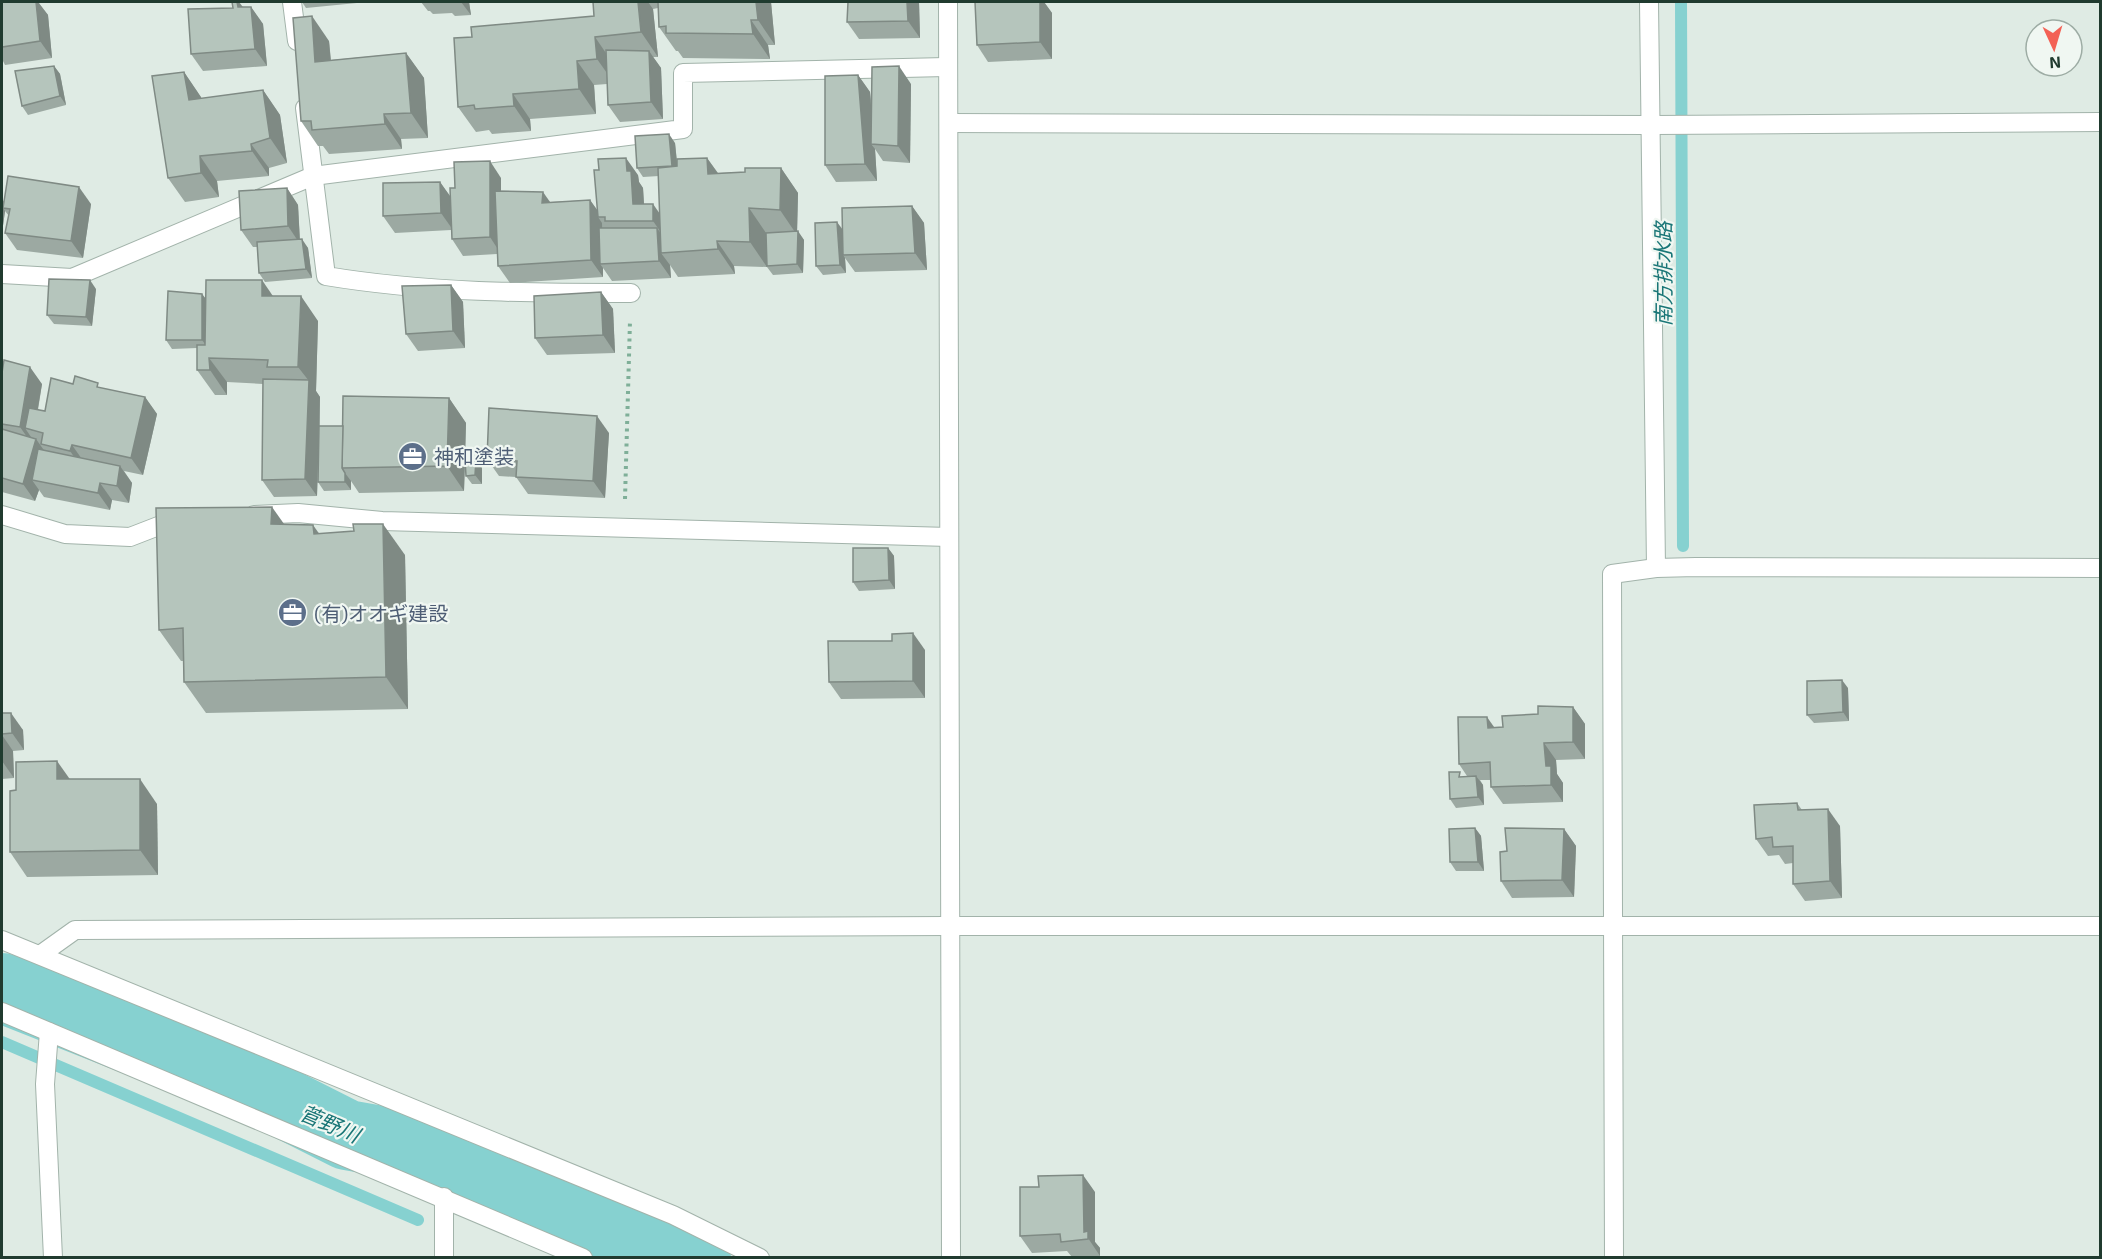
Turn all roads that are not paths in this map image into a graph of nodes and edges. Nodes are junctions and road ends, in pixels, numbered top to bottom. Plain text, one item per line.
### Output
1 (292, 2) edge
2 (948, 2) edge
3 (1649, 2) edge
4 (299, 60) edge
5 (946, 67) junction
6 (303, 94) edge
7 (2100, 122) edge
8 (949, 123) junction
9 (1652, 125) junction
10 (312, 176) junction
11 (2, 274) edge
12 (631, 293) road end
13 (2, 515) edge
14 (241, 515) edge
15 (196, 517) edge
16 (949, 537) junction
17 (1656, 568) junction
18 (2100, 568) edge
19 (1614, 925) junction
20 (948, 926) junction
21 (2100, 926) edge
22 (2, 940) edge
23 (40, 956) junction
24 (2, 1012) edge
25 (49, 1034) junction
26 (444, 1197) junction
27 (53, 1257) edge
28 (444, 1257) edge
29 (583, 1257) edge
30 (760, 1257) edge
31 (951, 1257) edge
32 (1614, 1257) edge

1 - 4 street
2 - 5 street
3 - 9 street
5 - 8 street
5 - 10 street
6 - 10 street
7 - 9 street
8 - 9 street
8 - 16 street
9 - 17 street
10 - 11 street
10 - 12 street
13 - 15 street
14 - 16 street
16 - 20 street
17 - 18 street
17 - 19 street
19 - 20 street
19 - 21 street
19 - 32 street
20 - 23 street
20 - 31 street
22 - 23 street
23 - 30 street
24 - 25 street
25 - 26 street
25 - 27 street
26 - 28 street
26 - 29 street

